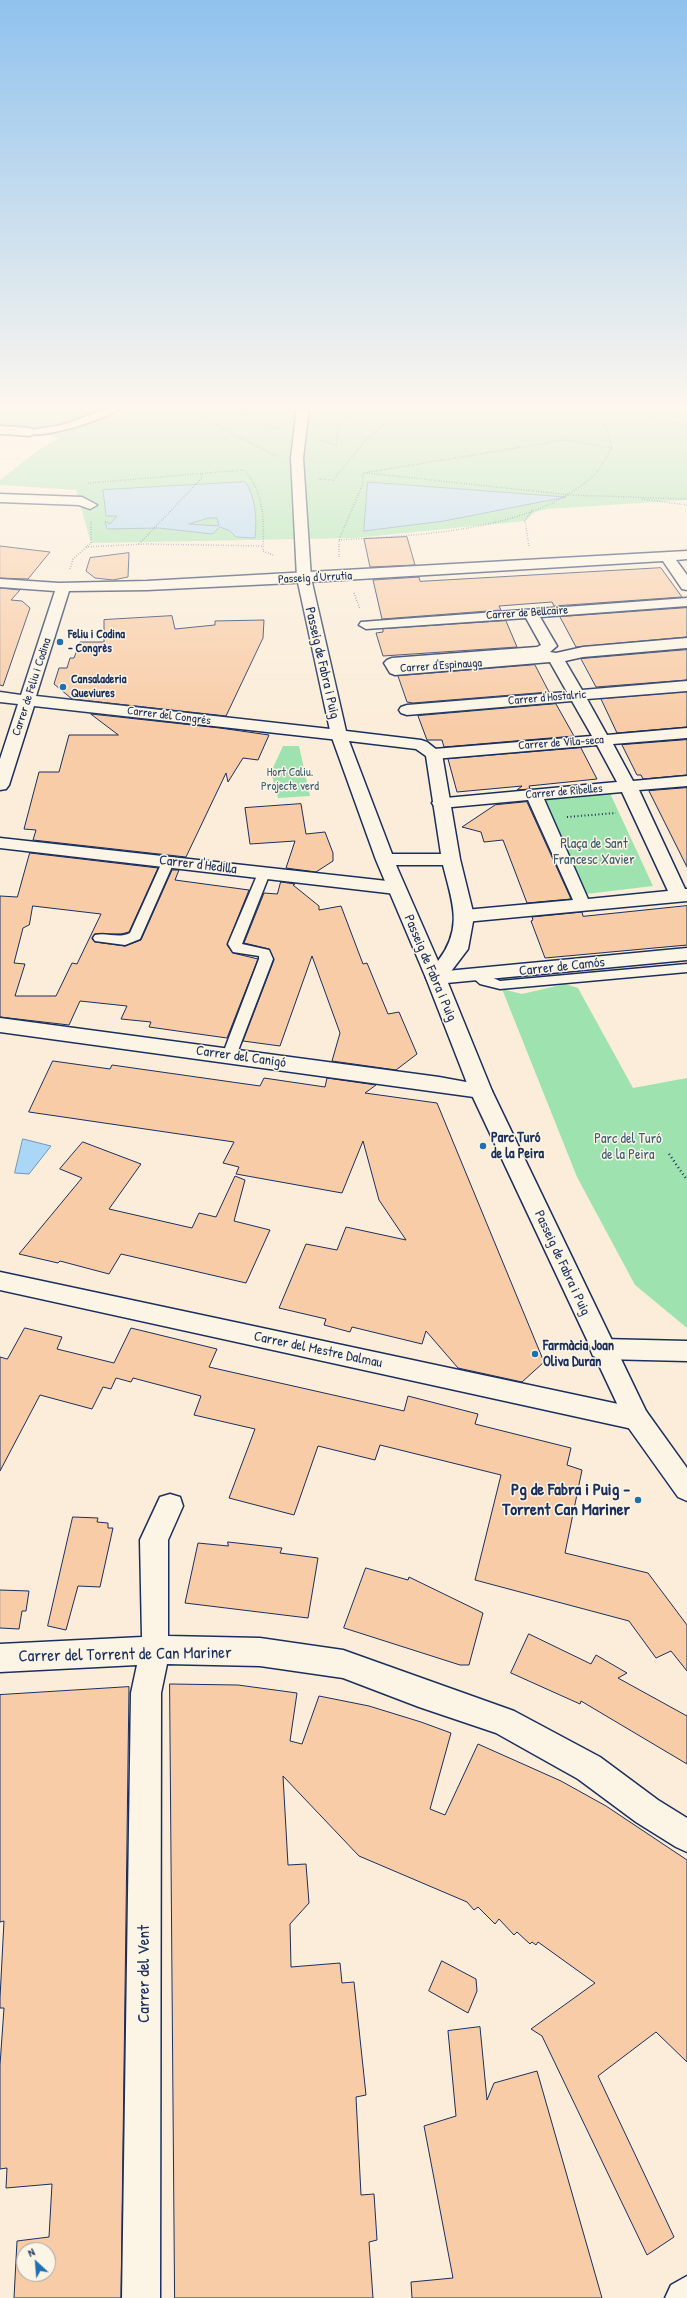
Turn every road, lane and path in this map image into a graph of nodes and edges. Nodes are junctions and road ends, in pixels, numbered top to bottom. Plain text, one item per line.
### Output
1 (167, 514) edge
2 (263, 514) edge
3 (300, 514) edge
4 (350, 514) edge
5 (515, 514) edge
6 (530, 514) edge
7 (339, 540) junction
8 (91, 543) dead end
9 (139, 544) junction
10 (263, 546) junction
11 (86, 547) junction
12 (338, 548) dead end
13 (530, 552) dead end
14 (687, 555) edge
15 (275, 556) dead end
16 (667, 556) junction
17 (73, 559) dead end
18 (304, 578) junction
19 (0, 583) edge
20 (687, 586) edge
21 (63, 589) junction
22 (687, 602) edge
23 (531, 613) junction
24 (366, 625) dead end
25 (687, 643) edge
26 (548, 656) junction
27 (687, 686) edge
28 (577, 695) junction
29 (0, 697) edge
30 (28, 701) junction
31 (407, 710) dead end
32 (687, 733) edge
33 (339, 735) junction
34 (602, 740) junction
35 (434, 754) junction
36 (687, 781) edge
37 (0, 785) edge
38 (628, 786) junction
39 (536, 800) dead end
40 (441, 802) junction
41 (640, 812) junction
42 (565, 817) dead end
43 (0, 843) edge
44 (451, 859) junction
45 (385, 860) junction
46 (168, 862) junction
47 (264, 873) junction
48 (396, 888) junction
49 (683, 895) edge
50 (580, 897) dead end
51 (465, 916) junction
52 (100, 938) dead end
53 (687, 954) edge
54 (687, 968) edge
55 (477, 975) junction
56 (436, 978) junction
57 (0, 1025) edge
58 (229, 1056) junction
59 (481, 1091) junction
60 (669, 1154) dead end
61 (687, 1179) edge
62 (0, 1281) edge
63 (602, 1349) junction
64 (687, 1351) edge
65 (637, 1419) junction
66 (687, 1489) edge
67 (170, 1506) dead end
68 (155, 1642) junction
69 (0, 1658) edge
70 (687, 1836) edge
71 (687, 2295) edge
72 (141, 2298) edge
73 (684, 2298) edge

1 - 9 path
2 - 10 path
3 - 18 street, Passeig de Fabra i Puig
4 - 7 path
5 - 7 path
6 - 13 path
7 - 12 path
8 - 11 path
9 - 10 path
9 - 11 path
10 - 15 path
11 - 17 path
14 - 16 street, Passeig d'Urrutia
16 - 18 street, Passeig d'Urrutia
16 - 20 street
18 - 21 street, Passeig d'Urrutia
18 - 33 street, Passeig de Fabra i Puig
19 - 21 street, Passeig d'Urrutia
21 - 30 street, Carrer de Feliu i Codina
22 - 23 street, Carrer de Bellcaire
23 - 24 street, Carrer de Bellcaire
23 - 26 street
25 - 26 street, Carrer d'Espinauga
26 - 26 street, Carrer d'Espinauga
26 - 28 street
27 - 28 street, Carrer d'Hostalric
28 - 31 street, Carrer d'Hostalric
28 - 34 street
29 - 30 street, Carrer del Congrés
30 - 33 street, Carrer del Congrés
30 - 37 street, Carrer de Feliu i Codina
32 - 34 street, Carrer de Vila-seca
33 - 35 street, Carrer del Congrés
33 - 45 street, Passeig de Fabra i Puig
34 - 35 street, Carrer de Vila-seca
34 - 38 street
35 - 40 street
36 - 38 street, Carrer de Ribelles
38 - 40 street, Carrer de Ribelles
38 - 41 street
39 - 50 street
40 - 44 street
41 - 42 path
41 - 49 street
43 - 46 street, Carrer d'Hedilla
44 - 45 street
44 - 51 street
45 - 48 street, Passeig de Fabra i Puig
46 - 47 street, Carrer d'Hedilla
46 - 52 lane
47 - 48 street, Carrer d'Hedilla
47 - 58 lane
48 - 56 street, Passeig de Fabra i Puig
49 - 51 street
51 - 56 street
53 - 55 street, Carrer de Camós
54 - 55 lane
55 - 56 street, Carrer de Camós
56 - 59 street, Passeig de Fabra i Puig
57 - 58 street, Carrer del Canigó
58 - 59 street, Carrer del Canigó
59 - 63 street, Passeig de Fabra i Puig
60 - 61 path
62 - 65 street, Carrer del Mestre Dalmau
63 - 64 street
63 - 65 street, Passeig de Fabra i Puig
65 - 66 street, Passeig de Fabra i Puig
67 - 68 street, Carrer del Vent
68 - 69 street, Carrer del Torrent de Can Mariner
68 - 70 street, Carrer del Torrent de Can Mariner
68 - 72 street, Carrer del Vent
71 - 73 street

